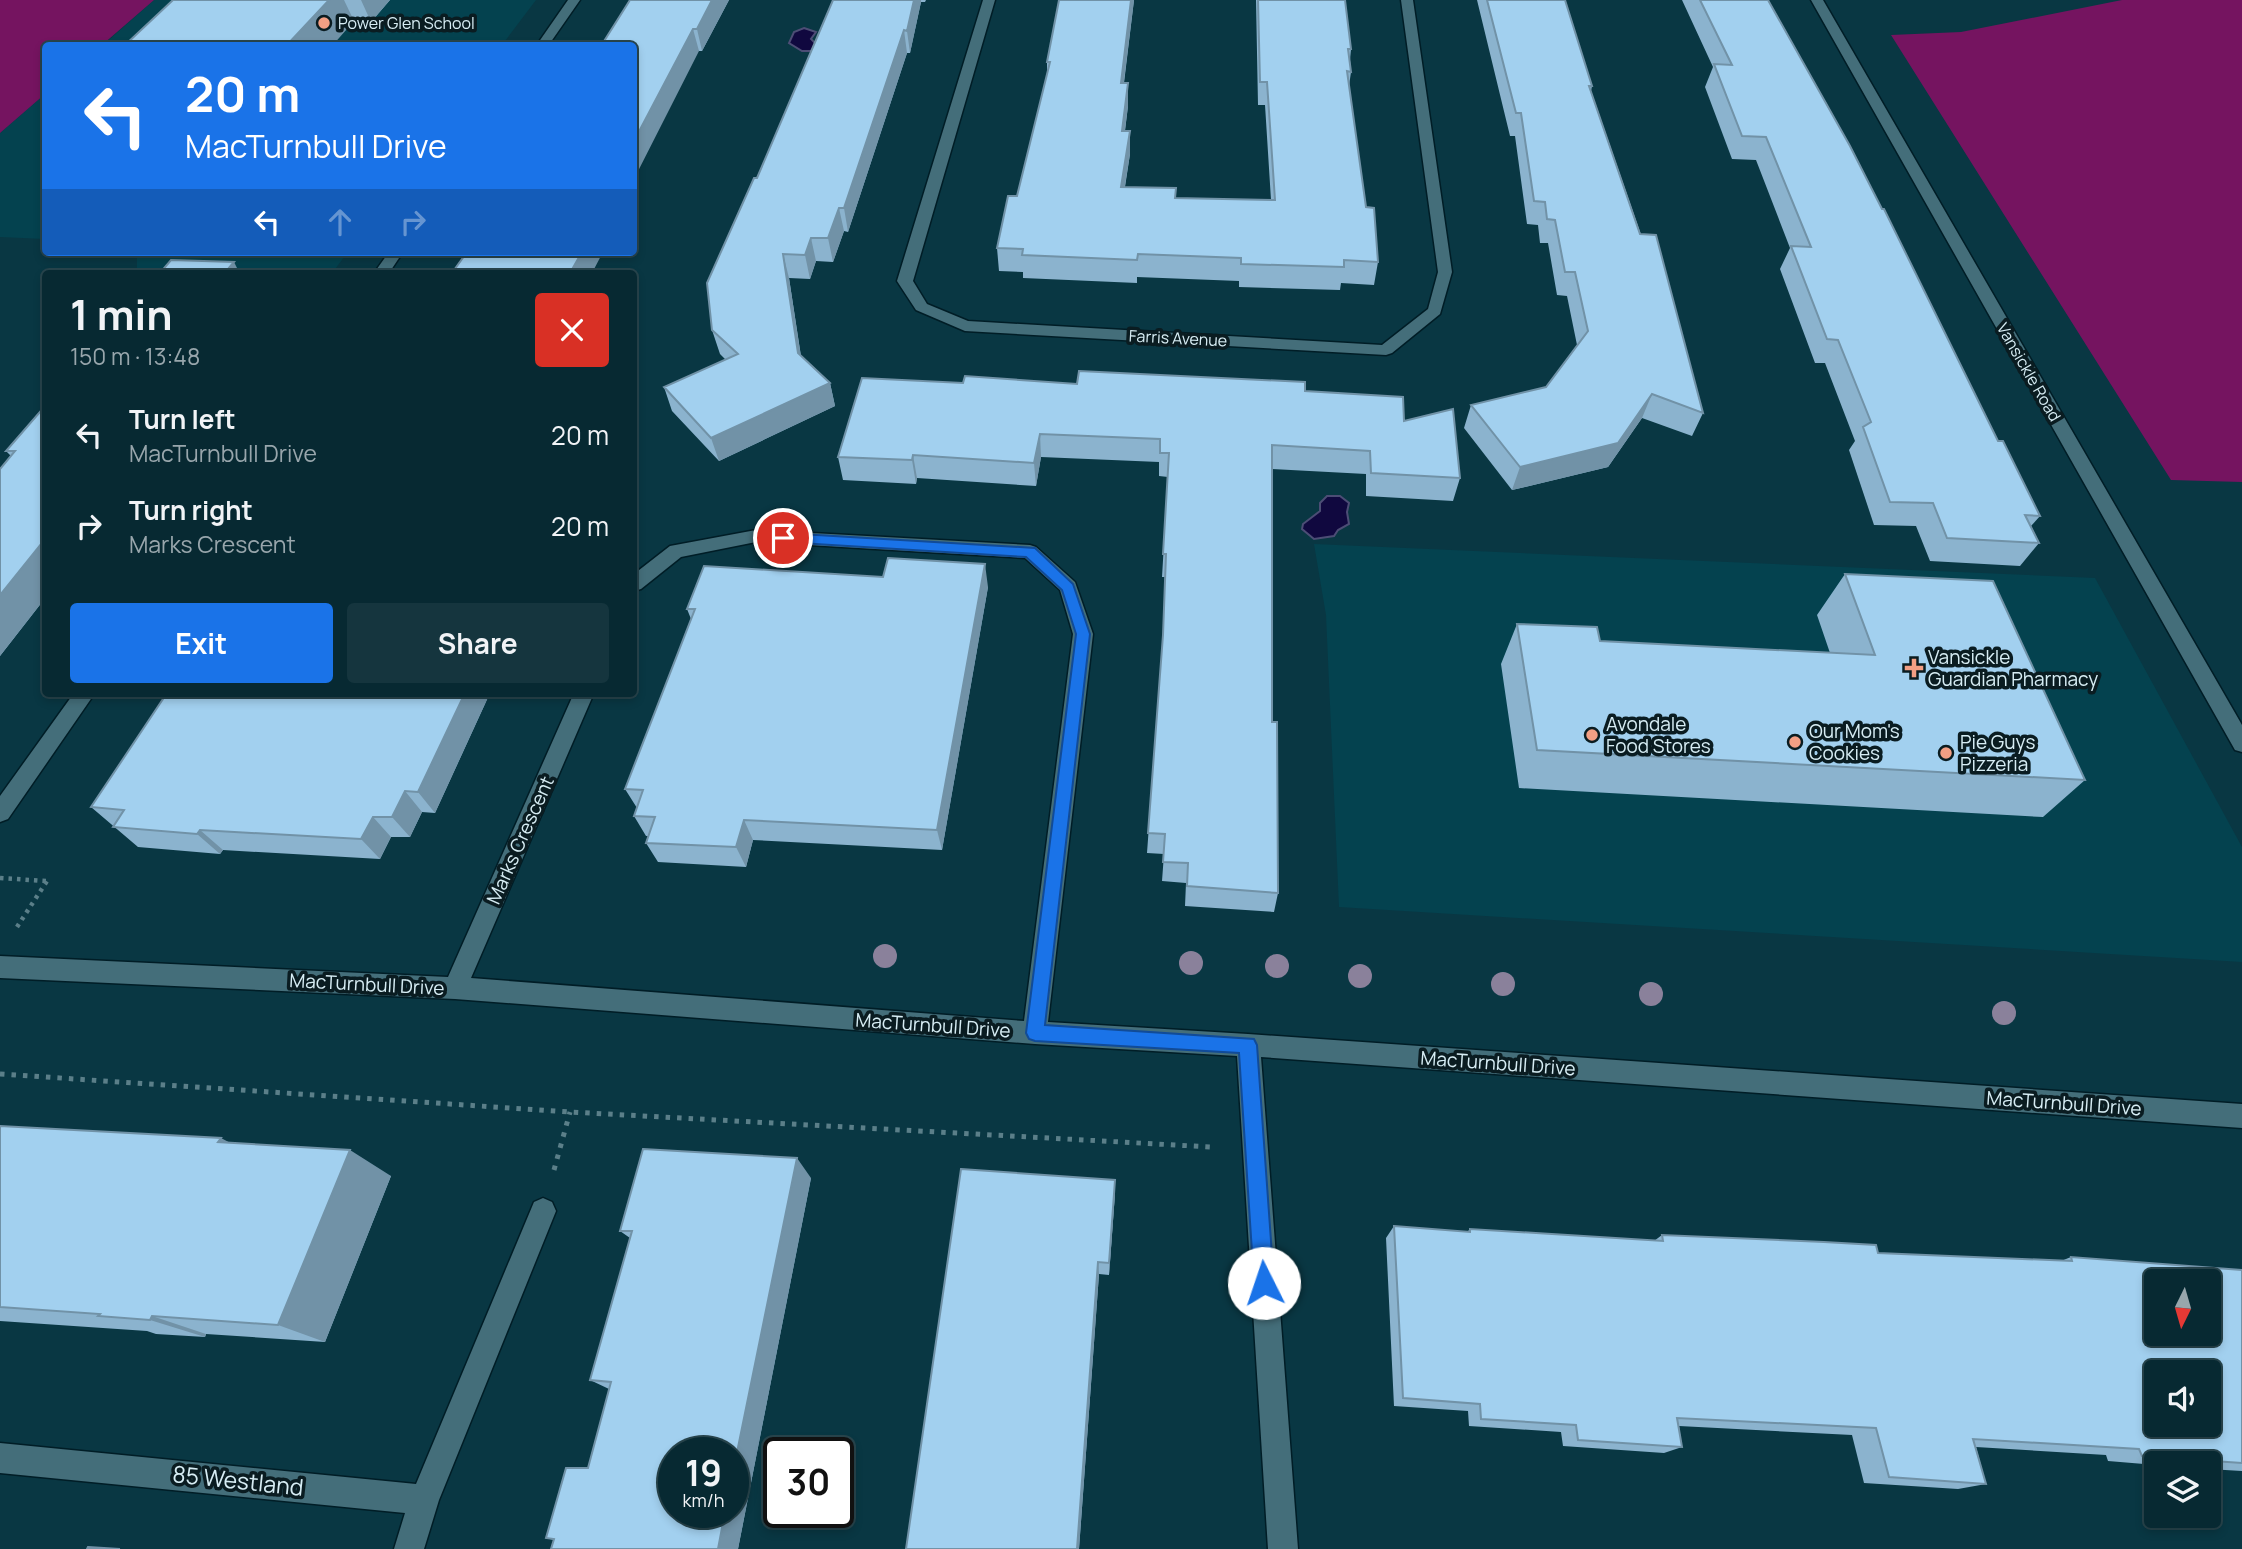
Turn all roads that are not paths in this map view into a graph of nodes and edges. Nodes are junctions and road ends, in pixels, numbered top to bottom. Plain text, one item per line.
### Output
1 (574, 0) edge
2 (989, 0) edge
3 (1407, 0) edge
4 (1817, 0) edge
5 (545, 42) edge
6 (637, 582) edge
7 (82, 697) edge
8 (582, 697) edge
9 (2242, 744) edge
10 (0, 813) edge
11 (0, 967) edge
12 (455, 988) junction
13 (1035, 1033) junction
14 (1248, 1045) junction
15 (2242, 1116) edge
16 (543, 1212) road end
17 (0, 1458) edge
18 (424, 1500) junction
19 (408, 1549) edge
20 (1283, 1549) edge

1 - 5 street
2 - 3 street, Farris Avenue
4 - 9 street, Vansickle Road
6 - 13 street
7 - 10 street
8 - 12 street, Marks Crescent
11 - 12 street, MacTurnbull Drive
12 - 13 street, MacTurnbull Drive
13 - 14 street, MacTurnbull Drive
14 - 15 street, MacTurnbull Drive
14 - 20 street
16 - 18 street
17 - 18 street, 85 Westland
18 - 19 street

